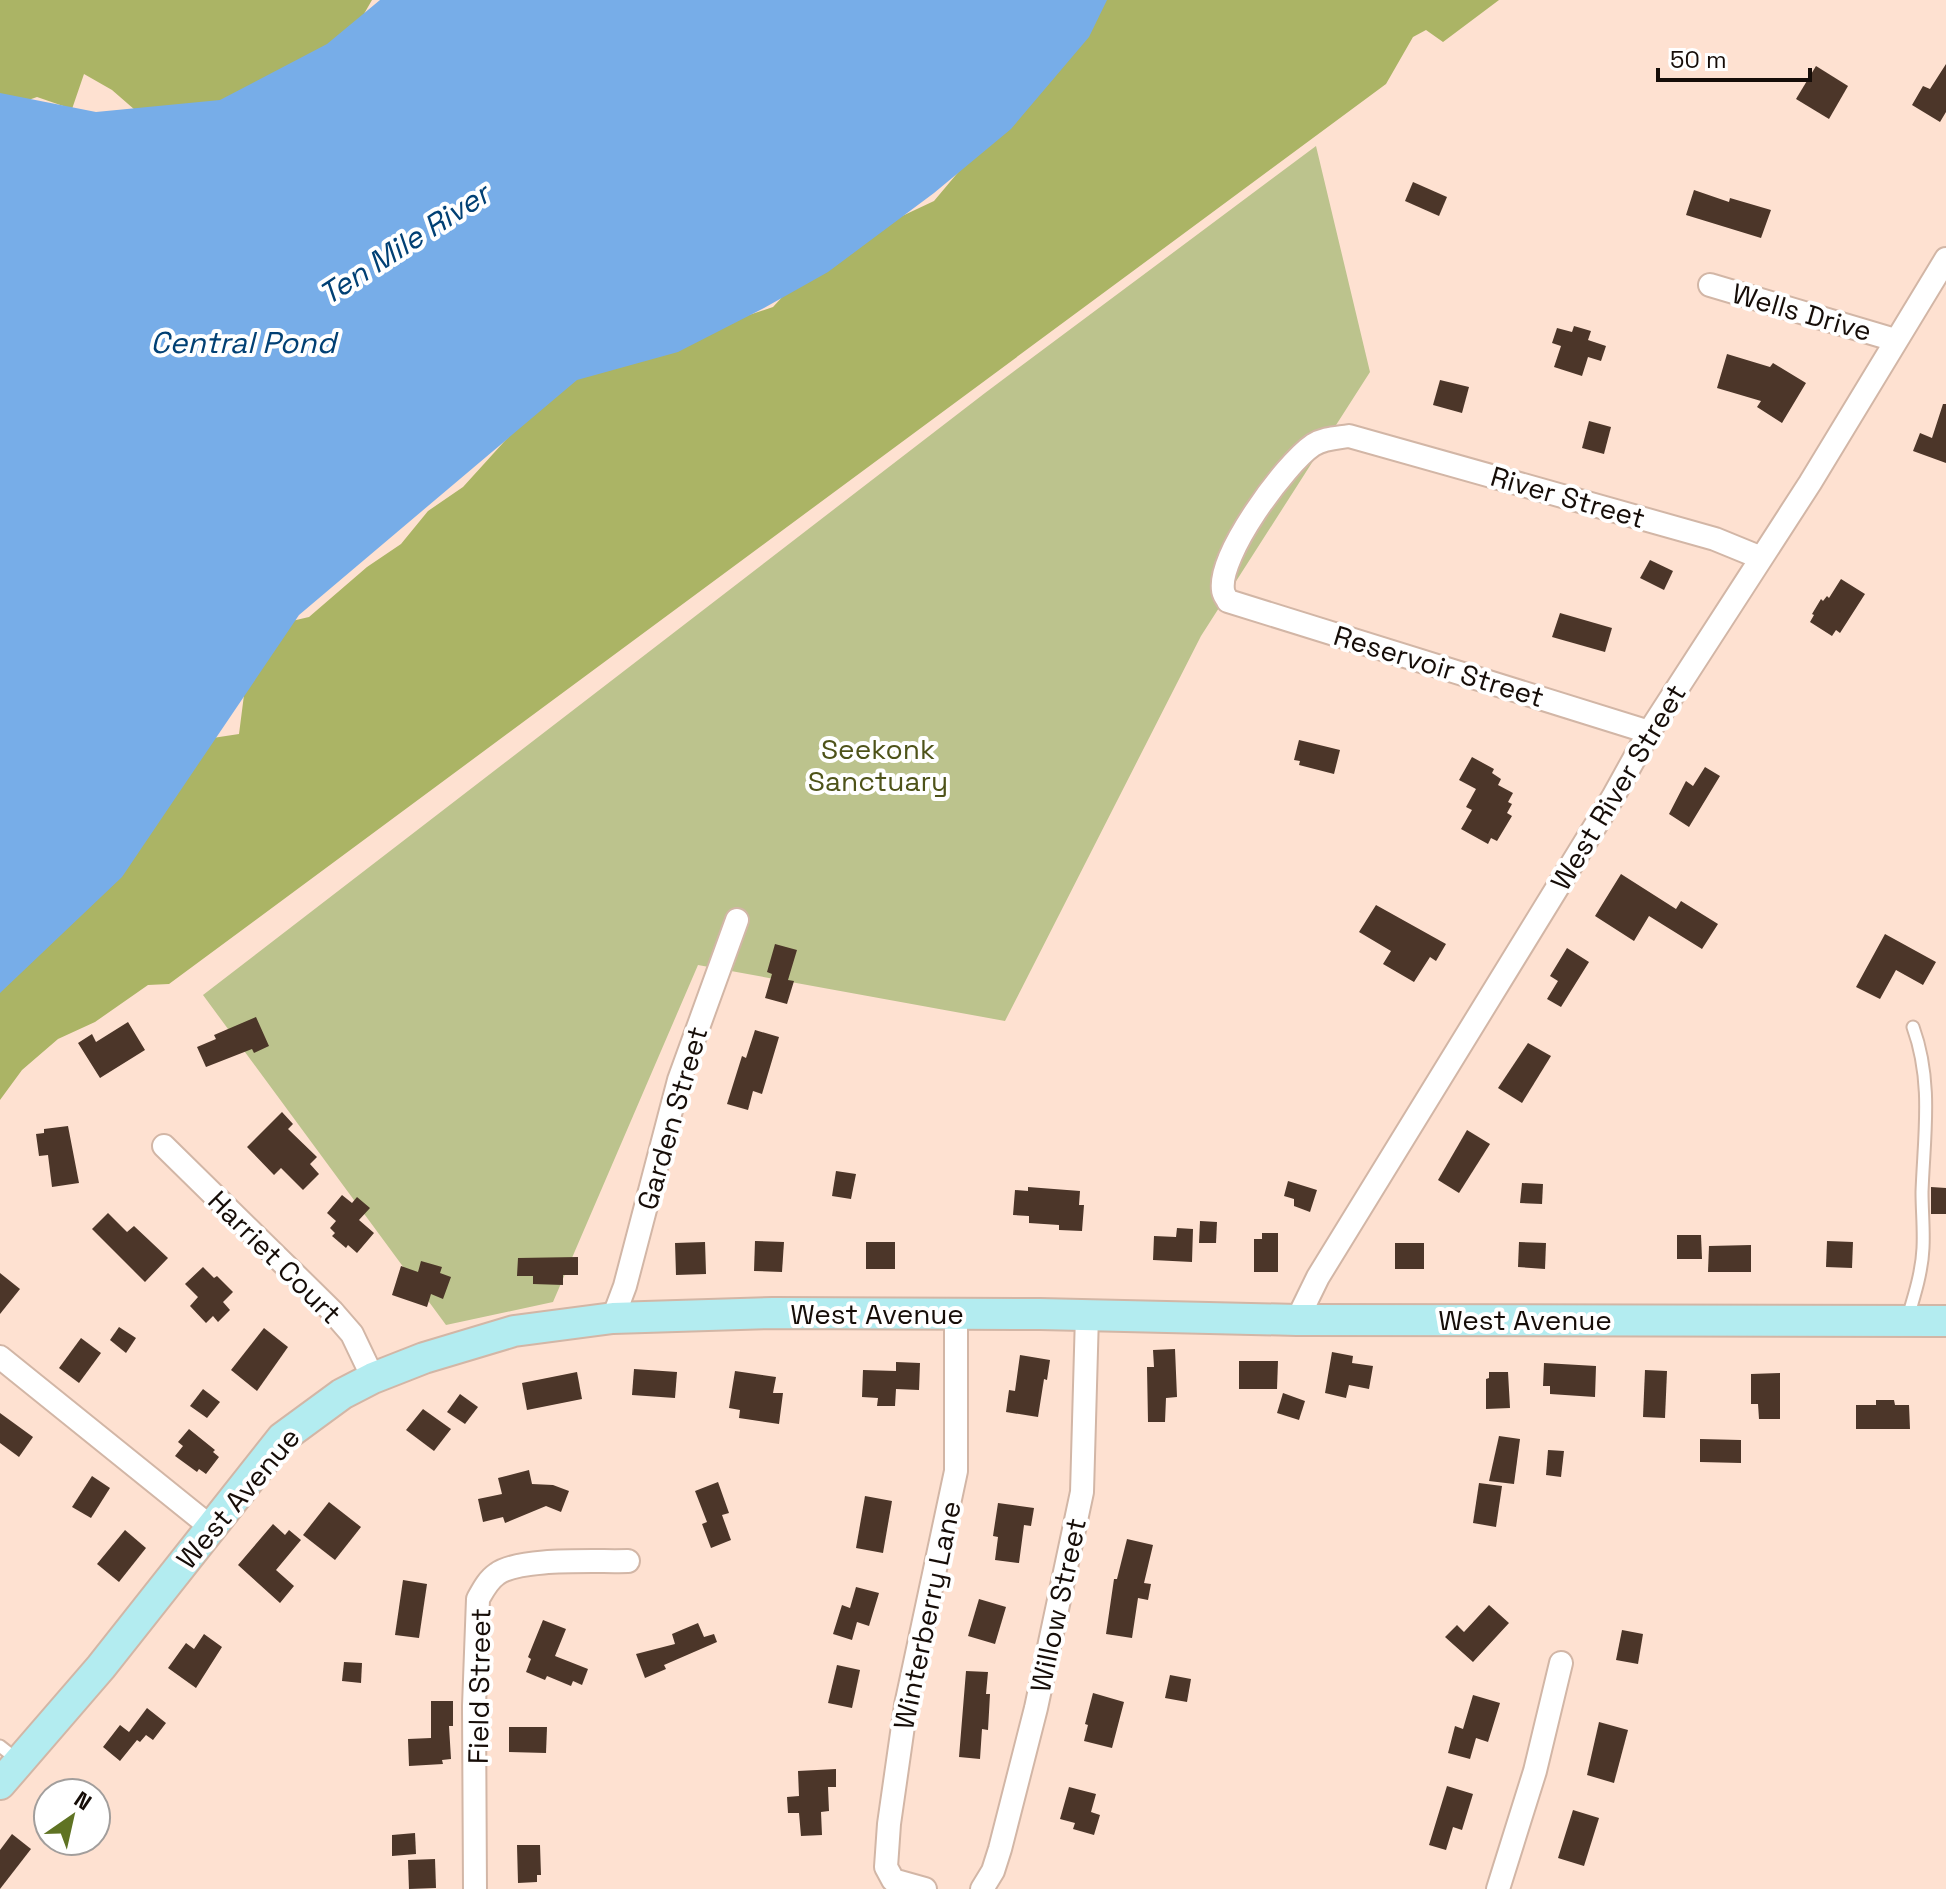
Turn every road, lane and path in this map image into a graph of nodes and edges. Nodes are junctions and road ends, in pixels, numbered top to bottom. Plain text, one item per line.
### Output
1 (1946, 259) edge
2 (1710, 285) dead end
3 (1895, 340) junction
4 (1759, 557) junction
5 (1228, 601) joint
6 (1649, 732) junction
7 (737, 920) dead end
8 (1913, 1027) dead end
9 (164, 1146) dead end
10 (956, 1315) junction
11 (1087, 1315) junction
12 (613, 1318) junction
13 (1297, 1320) junction
14 (1907, 1321) junction
15 (1946, 1321) edge
16 (0, 1357) edge
17 (373, 1378) junction
18 (212, 1528) junction
19 (628, 1561) dead end
20 (1561, 1663) dead end
21 (10, 1754) edge
22 (0, 1784) edge
23 (984, 1888) edge
24 (475, 1889) edge
25 (925, 1889) edge
26 (1498, 1889) edge

1 - 3 street, West River Street
2 - 3 street, Wells Drive
3 - 4 street, West River Street
4 - 5 street, River Street
4 - 6 street, West River Street
5 - 6 street, Reservoir Street
6 - 13 street, West River Street
7 - 12 street, Garden Street
8 - 14 lane
9 - 17 street, Harriet Court
10 - 11 street, West Avenue
10 - 12 street, West Avenue
10 - 25 street, Winterberry Lane
11 - 13 street, West Avenue
11 - 23 street, Willow Street
12 - 17 street, West Avenue
13 - 14 street, West Avenue
14 - 15 street, West Avenue
16 - 18 street
17 - 18 street, West Avenue
18 - 21 street, West Avenue
19 - 24 street, Field Street
20 - 26 street
21 - 22 street, West Avenue

